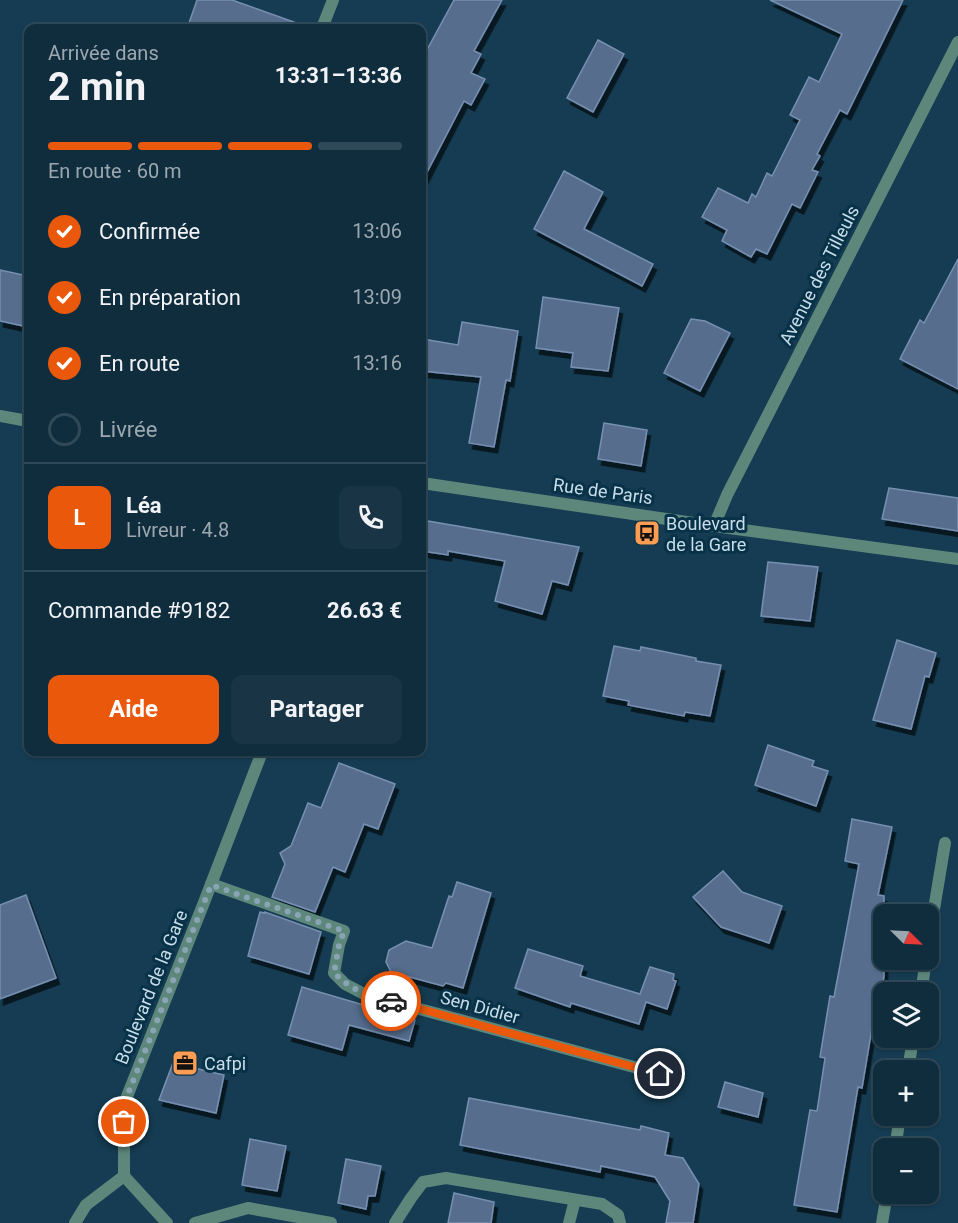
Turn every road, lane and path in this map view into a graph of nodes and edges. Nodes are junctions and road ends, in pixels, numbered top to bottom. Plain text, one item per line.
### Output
1 (333, 0) edge
2 (324, 24) edge
3 (958, 42) edge
4 (0, 416) edge
5 (24, 420) edge
6 (426, 484) edge
7 (714, 526) junction
8 (958, 559) edge
9 (260, 756) edge
10 (945, 843) dead end
11 (211, 885) junction
12 (935, 904) edge
13 (660, 1074) dead end
14 (124, 1176) junction
15 (575, 1200) junction
16 (885, 1204) edge
17 (75, 1223) edge
18 (167, 1223) edge
19 (195, 1223) edge
20 (331, 1223) edge
21 (395, 1223) edge
22 (569, 1223) edge
23 (620, 1223) edge
24 (882, 1223) edge

1 - 2 street
3 - 7 street, Avenue des Tilleuls
4 - 5 street
6 - 7 street, Rue de Paris
7 - 8 street, Rue de Paris
9 - 11 street, Boulevard de la Gare
10 - 12 street
11 - 13 street, Sen Didier
11 - 14 street, Boulevard de la Gare
14 - 17 street
14 - 18 street
15 - 21 street
15 - 22 street
15 - 23 street
16 - 24 street
19 - 20 street

